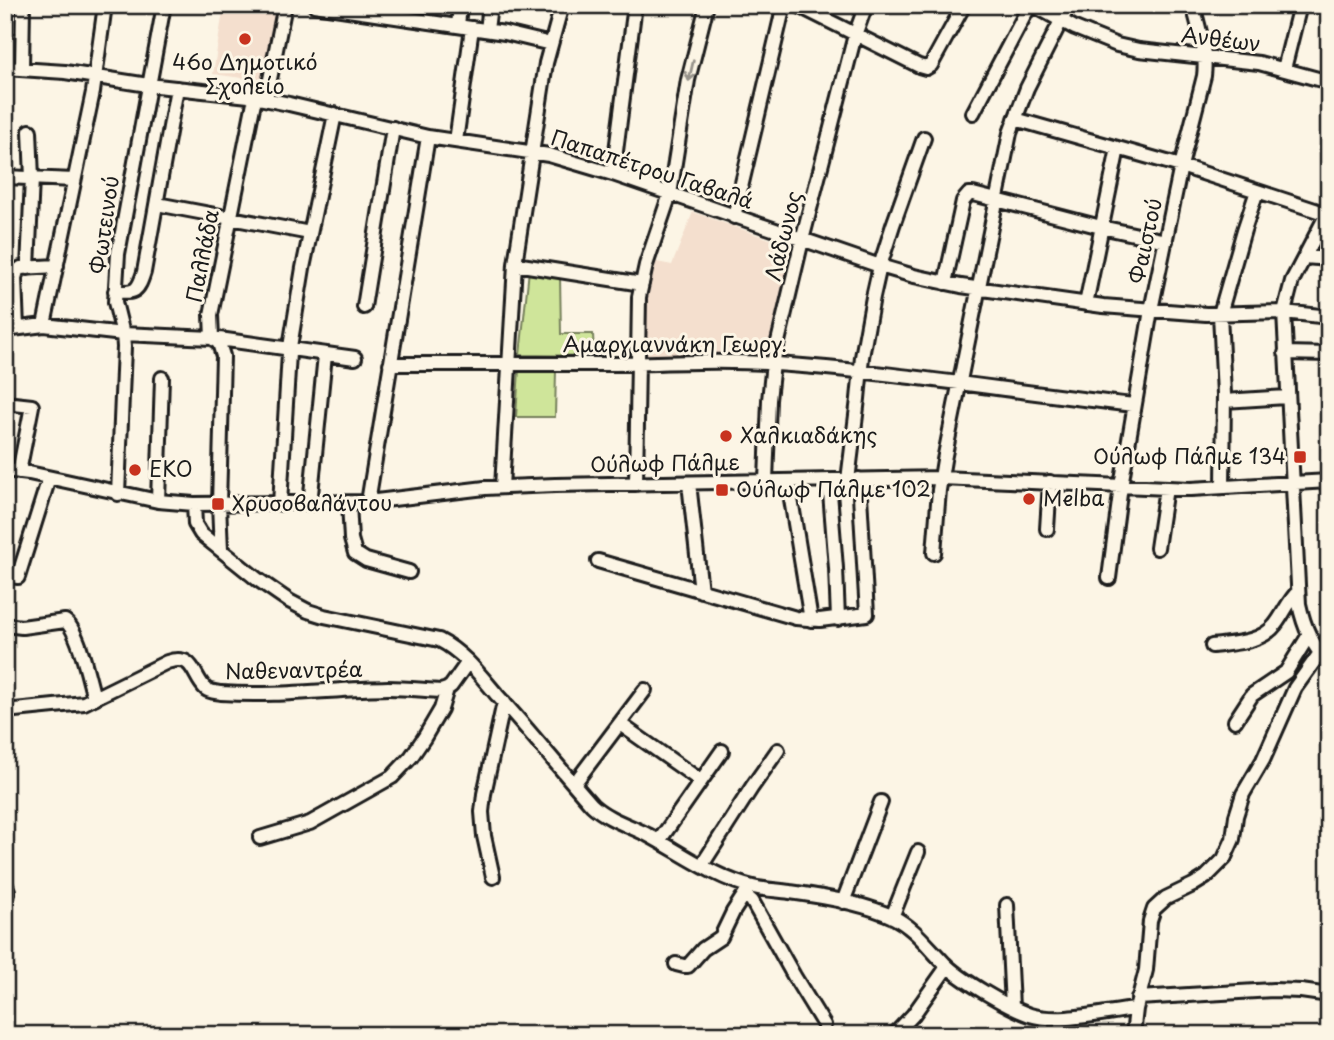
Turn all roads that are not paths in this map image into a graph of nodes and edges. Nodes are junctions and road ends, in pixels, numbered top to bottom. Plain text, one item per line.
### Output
1 (23, 5) edge
2 (104, 5) edge
3 (163, 5) edge
4 (285, 5) edge
5 (314, 5) edge
6 (460, 5) edge
7 (490, 5) edge
8 (562, 5) edge
9 (635, 5) edge
10 (707, 5) edge
11 (784, 5) edge
12 (797, 5) edge
13 (866, 5) edge
14 (964, 5) edge
15 (1032, 5) edge
16 (1069, 5) edge
17 (1193, 5) edge
18 (1300, 5) edge
19 (1061, 21) junction
20 (465, 27) junction
21 (487, 30) junction
22 (855, 35) junction
23 (551, 44) junction
24 (1205, 57) junction
25 (5, 68) edge
26 (22, 69) junction
27 (1284, 69) junction
28 (95, 77) junction
29 (1329, 82) edge
30 (148, 85) junction
31 (177, 88) junction
32 (260, 98) junction
33 (973, 113) dead end
34 (335, 114) junction
35 (1015, 119) junction
36 (393, 128) junction
37 (30, 131) dead end
38 (428, 137) junction
39 (925, 138) dead end
40 (456, 141) junction
41 (1118, 148) junction
42 (534, 152) junction
43 (1181, 166) junction
44 (613, 174) junction
45 (5, 177) edge
46 (32, 178) junction
47 (74, 180) junction
48 (1257, 191) junction
49 (670, 194) junction
50 (997, 200) junction
51 (157, 204) junction
52 (1328, 212) edge
53 (734, 217) junction
54 (230, 218) junction
55 (1101, 227) junction
56 (310, 233) junction
57 (802, 240) junction
58 (1166, 242) junction
59 (1305, 257) junction
60 (1329, 259) edge
61 (516, 264) junction
62 (57, 266) junction
63 (880, 266) junction
64 (28, 268) junction
65 (945, 283) junction
66 (642, 284) junction
67 (978, 289) junction
68 (115, 291) junction
69 (1086, 304) junction
70 (364, 307) dead end
71 (1151, 310) junction
72 (1284, 312) junction
73 (1220, 314) junction
74 (1329, 317) edge
75 (44, 325) junction
76 (11, 329) edge
77 (123, 334) junction
78 (212, 338) junction
79 (289, 350) junction
80 (1285, 353) junction
81 (1329, 354) edge
82 (325, 355) junction
83 (355, 358) dead end
84 (638, 362) junction
85 (390, 363) junction
86 (509, 363) junction
87 (773, 363) junction
88 (861, 371) junction
89 (162, 378) dead end
90 (959, 382) junction
91 (1287, 397) junction
92 (1224, 401) junction
93 (5, 403) edge
94 (1134, 405) junction
95 (5, 470) edge
96 (19, 472) junction
97 (50, 478) junction
98 (941, 478) junction
99 (829, 480) junction
100 (854, 480) junction
101 (766, 481) junction
102 (788, 481) junction
103 (1329, 481) edge
104 (1050, 482) junction
105 (1293, 482) junction
106 (689, 483) junction
107 (636, 484) junction
108 (502, 486) junction
109 (1121, 486) junction
110 (1223, 487) junction
111 (1166, 488) junction
112 (118, 494) junction
113 (158, 501) junction
114 (368, 502) junction
115 (349, 503) junction
116 (194, 504) junction
117 (219, 504) junction
118 (279, 504) junction
119 (310, 504) junction
120 (1047, 529) dead end
121 (1157, 548) dead end
122 (221, 550) junction
123 (934, 553) dead end
124 (598, 561) dead end
125 (409, 572) dead end
126 (11, 576) edge
127 (1109, 578) dead end
128 (701, 591) junction
129 (1298, 592) junction
130 (838, 619) junction
131 (811, 620) junction
132 (5, 625) edge
133 (1309, 635) junction
134 (1212, 646) dead end
135 (1324, 658) edge
136 (468, 662) junction
137 (447, 689) junction
138 (645, 690) dead end
139 (94, 698) junction
140 (504, 702) junction
141 (5, 711) edge
142 (1234, 721) dead end
143 (620, 724) junction
144 (778, 750) dead end
145 (722, 751) dead end
146 (701, 780) junction
147 (574, 784) junction
148 (881, 802) dead end
149 (260, 838) dead end
150 (659, 841) junction
151 (918, 852) dead end
152 (702, 865) junction
153 (493, 877) dead end
154 (5, 883) edge
155 (747, 891) junction
156 (5, 897) edge
157 (843, 902) junction
158 (1007, 905) dead end
159 (892, 917) junction
160 (676, 964) dead end
161 (947, 967) junction
162 (1329, 995) edge
163 (1137, 1004) junction
164 (1012, 1007) junction
165 (824, 1025) dead end
166 (894, 1035) edge
167 (1133, 1035) edge

1 - 26 street
2 - 28 street
3 - 30 street, Φωτεινού
4 - 32 street, Παλλάδα
5 - 20 street
6 - 20 street
7 - 21 street
8 - 23 street
9 - 44 street
10 -> 49 street
11 - 53 street
12 - 22 street
13 - 22 street, Λάδωνος
14 - 22 street
15 - 19 street, Ανθέων
15 - 33 street
16 - 19 street
17 - 24 street, Φαιστού
18 - 27 street
19 - 24 street, Ανθέων
19 - 35 street
20 - 21 street
20 - 40 street
21 - 23 street
22 - 57 street, Λάδωνος
23 - 42 street
24 - 27 street, Ανθέων
24 - 43 street, Φαιστού
25 - 26 street, Παπαπέτρου Γαβαλά
26 - 28 street, Παπαπέτρου Γαβαλά
27 - 29 street, Ανθέων
28 - 30 street, Παπαπέτρου Γαβαλά
28 - 47 street
30 - 31 street, Παπαπέτρου Γαβαλά
30 - 68 street, Φωτεινού
31 - 32 street, Παπαπέτρου Γαβαλά
31 - 51 street
32 - 34 street, Παπαπέτρου Γαβαλά
32 - 54 street, Παλλάδα
34 - 36 street, Παπαπέτρου Γαβαλά
34 - 56 street
35 - 41 street
35 - 50 street
36 - 38 street, Παπαπέτρου Γαβαλά
36 - 70 street
37 - 46 street
38 - 40 street, Παπαπέτρου Γαβαλά
38 - 85 street
39 - 63 street
40 - 42 street, Παπαπέτρου Γαβαλά
41 - 43 street
41 - 55 street
42 - 44 street, Παπαπέτρου Γαβαλά
42 - 61 street
43 - 48 street
43 - 58 street, Φαιστού
44 - 49 street, Παπαπέτρου Γαβαλά
45 - 46 street
46 - 47 street
46 - 64 street
47 - 62 street
48 - 52 street
48 - 73 street
49 - 53 street, Παπαπέτρου Γαβαλά
49 - 66 street
50 - 55 street
50 - 65 street
50 - 67 street
51 - 54 street
51 - 68 street
52 - 59 street
53 - 57 street, Παπαπέτρου Γαβαλά
54 - 56 street
54 - 78 street, Παλλάδα
55 - 58 street
55 - 69 street
56 - 79 street
57 - 63 street, Παπαπέτρου Γαβαλά
57 - 87 street, Λάδωνος
58 - 71 street, Φαιστού
59 - 60 street
59 - 72 street
61 - 66 street
61 - 86 street
62 - 64 street
62 - 75 street
63 - 65 street, Παπαπέτρου Γαβαλά
63 - 88 street
64 - 76 street
65 - 67 street, Παπαπέτρου Γαβαλά
66 - 84 street
67 - 69 street, Παπαπέτρου Γαβαλά
67 - 90 street
68 - 77 street, Φωτεινού
69 - 71 street, Παπαπέτρου Γαβαλά
71 - 73 street, Παπαπέτρου Γαβαλά
71 - 94 street, Φαιστού
72 - 73 street, Παπαπέτρου Γαβαλά
72 - 74 street, Παπαπέτρου Γαβαλά
72 - 80 street
73 - 92 street
75 - 76 street
75 - 77 street
77 - 78 street
77 - 112 street, Φωτεινού
78 - 79 street
78 - 117 street, Παλλάδα
79 - 82 street
79 - 118 street
80 - 81 street
80 - 91 street
82 - 83 street
82 - 119 street
84 - 86 street, Αμαργιαννάκη Γεωργ.
84 - 87 street, Αμαργιαννάκη Γεωργ.
84 - 107 street
85 - 86 street, Αμαργιαννάκη Γεωργ.
85 - 114 street
86 - 108 street
87 - 88 street, Αμαργιαννάκη Γεωργ.
87 - 101 street, Λάδωνος
88 - 90 street, Αμαργιαννάκη Γεωργ.
88 - 100 street
89 - 113 street
90 - 94 street, Αμαργιαννάκη Γεωργ.
90 - 98 street
91 - 92 street
91 - 105 street
92 - 110 street
93 - 96 street
94 - 109 street, Φαιστού
95 - 96 street, Ούλωφ Πάλμε
96 - 97 street, Ούλωφ Πάλμε
97 - 112 street, Ούλωφ Πάλμε
97 - 126 street
98 - 100 street, Ούλωφ Πάλμε
98 - 104 street, Ούλωφ Πάλμε
98 - 123 street
99 - 100 street, Ούλωφ Πάλμε
99 - 102 street, Ούλωφ Πάλμε
99 - 130 street
100 - 130 street
101 - 102 street, Ούλωφ Πάλμε
101 - 106 street, Ούλωφ Πάλμε
102 - 131 street
103 - 105 street, Ούλωφ Πάλμε
104 - 109 street, Ούλωφ Πάλμε
104 - 120 street
105 - 110 street, Ούλωφ Πάλμε
105 - 129 street
106 - 107 street, Ούλωφ Πάλμε
106 - 128 street
107 - 108 street, Ούλωφ Πάλμε
108 - 114 street, Ούλωφ Πάλμε
109 - 111 street, Ούλωφ Πάλμε
109 - 127 street, Φαιστού
110 - 111 street, Ούλωφ Πάλμε
111 - 121 street
112 - 113 street, Ούλωφ Πάλμε
113 - 116 street, Ούλωφ Πάλμε
114 - 115 street, Ούλωφ Πάλμε
115 - 119 street, Ούλωφ Πάλμε
115 - 125 street
116 - 117 street, Ούλωφ Πάλμε
116 - 122 street
117 - 118 street, Ούλωφ Πάλμε
117 - 122 street, Παλλάδα
118 - 119 street, Ούλωφ Πάλμε
122 - 136 street
124 - 128 street
128 - 131 street
129 - 133 street
129 - 134 street
130 - 131 street
132 - 139 street
133 - 135 street
133 - 142 street
135 - 163 street
136 - 137 street
136 - 140 street
137 - 139 street, Ναθεναντρέα
137 - 149 street
138 - 143 street
139 - 141 street, Ναθεναντρέα
140 - 147 street
140 - 153 street
143 - 146 street
143 - 147 street
144 - 152 street
145 - 146 street
146 - 150 street
147 - 150 street
148 - 157 street
150 - 152 street
151 - 159 street
152 - 155 street
154 - 156 street
155 - 157 street
155 - 160 street
155 - 165 street
157 - 159 street
158 - 164 street
159 - 161 street
161 - 164 street
161 - 166 street
162 - 163 street
163 - 164 street
163 - 167 street

